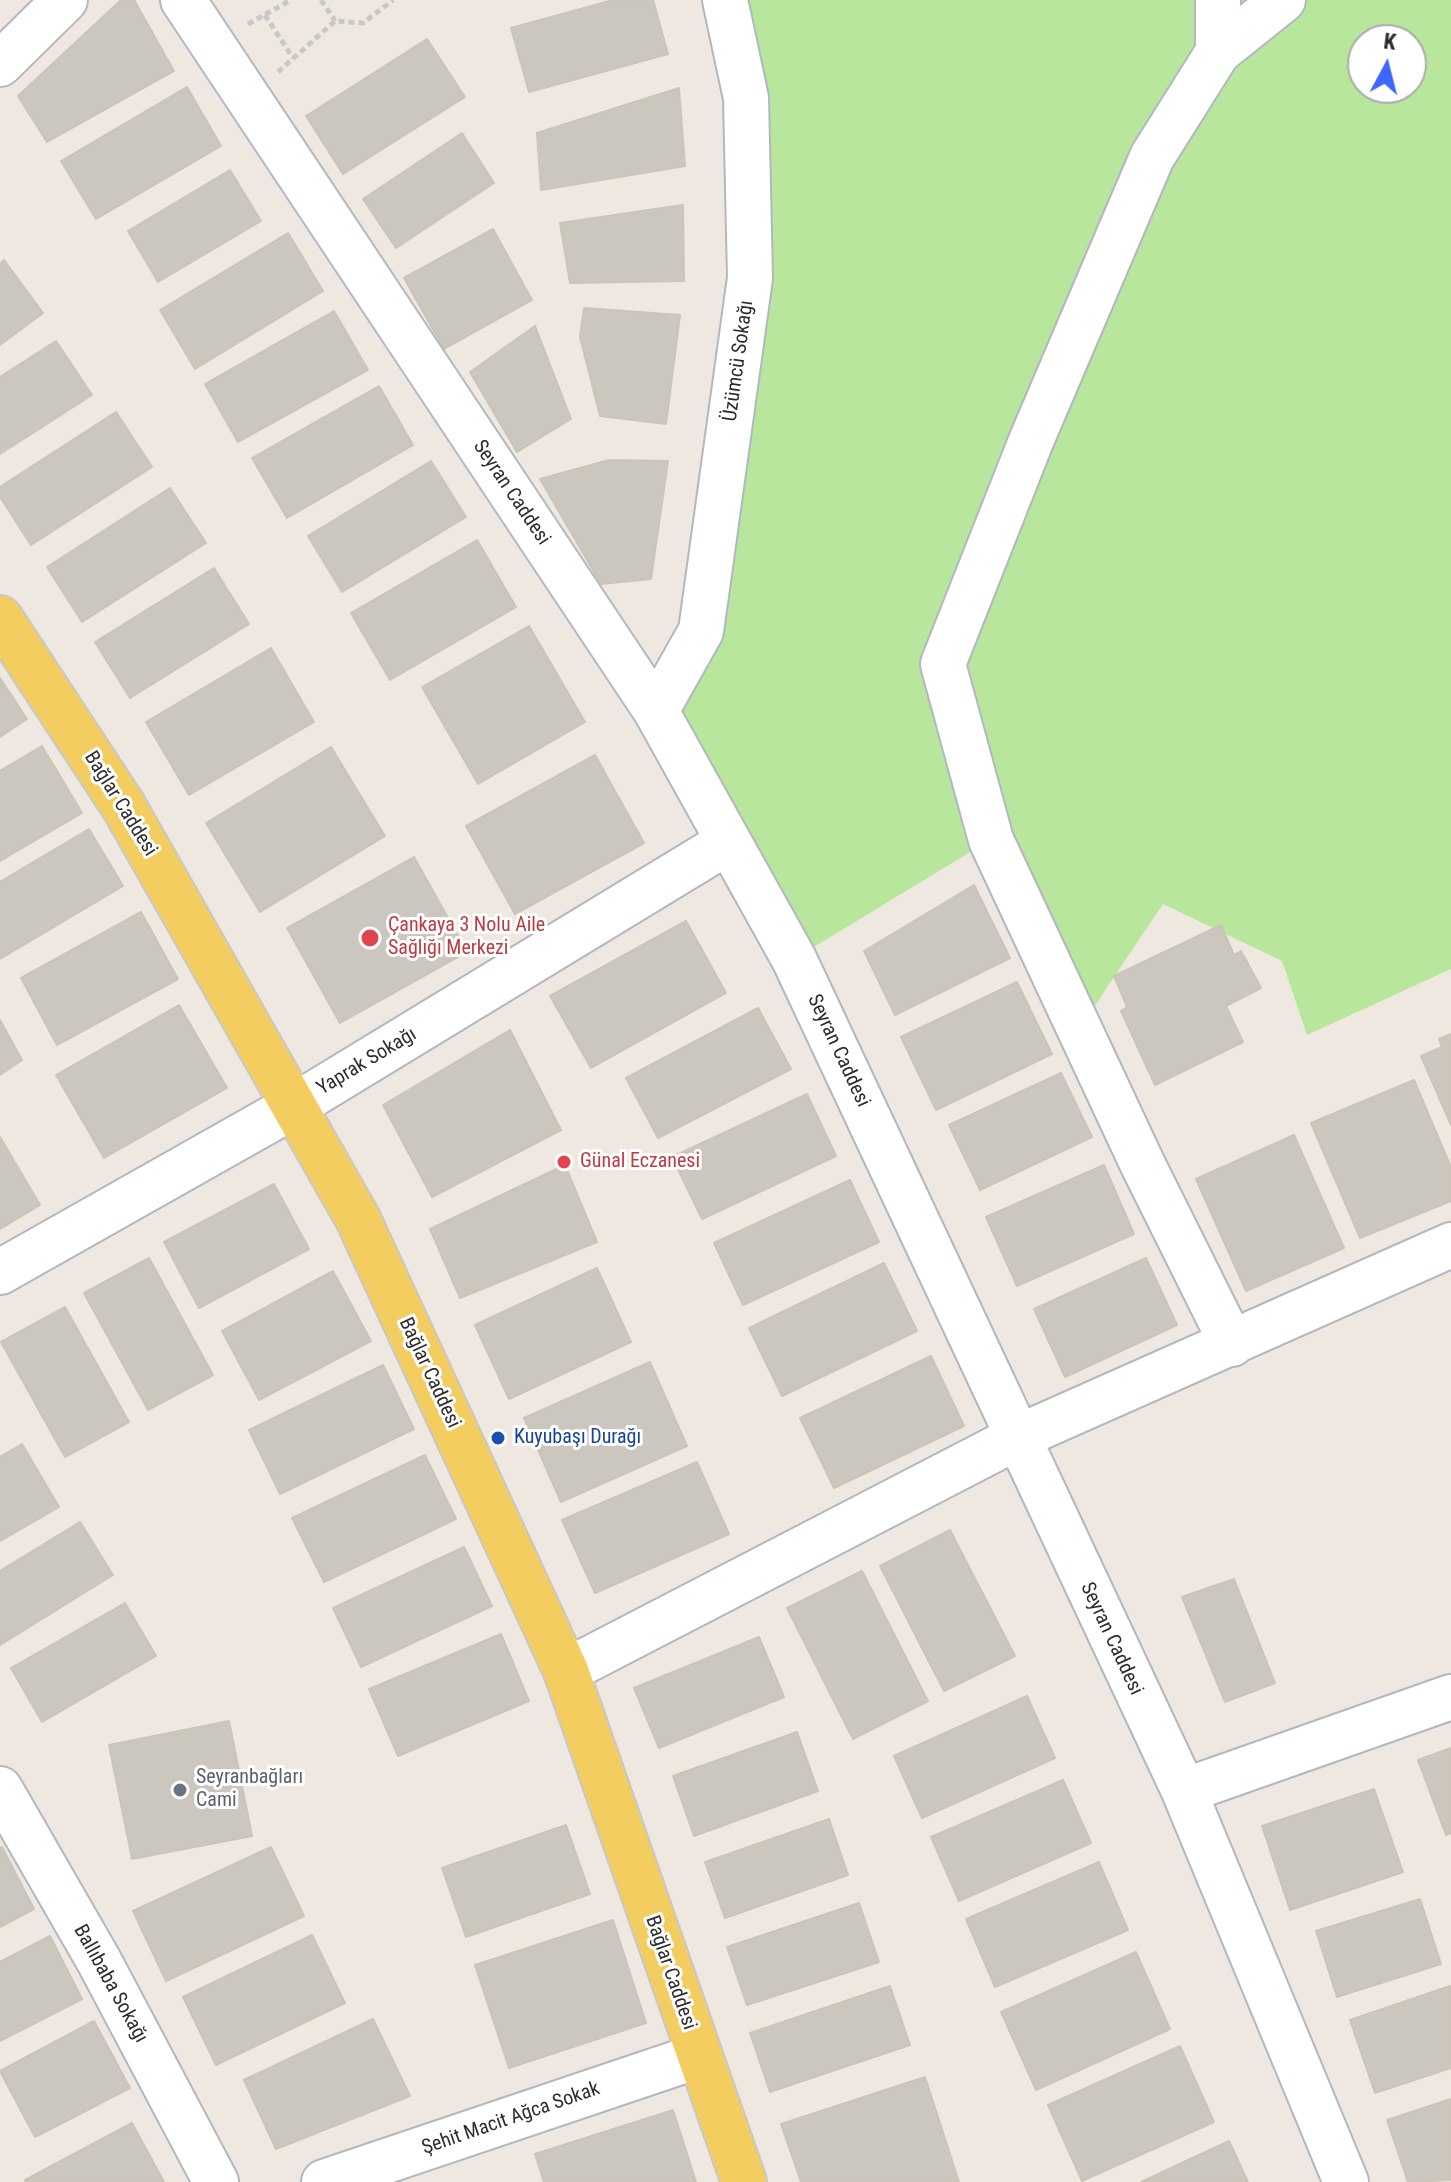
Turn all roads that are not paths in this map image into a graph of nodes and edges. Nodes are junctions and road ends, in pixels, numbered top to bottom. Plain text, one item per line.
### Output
1 (65, 0) edge
2 (183, 0) edge
3 (725, 0) edge
4 (1218, 0) edge
5 (1283, 0) edge
6 (1218, 52) junction
7 (0, 64) edge
8 (0, 618) edge
9 (656, 711) junction
10 (728, 842) junction
11 (294, 1106) junction
12 (1448, 1258) edge
13 (0, 1272) edge
14 (1232, 1344) junction
15 (1016, 1438) junction
16 (566, 1671) junction
17 (1451, 1697) edge
18 (0, 1789) edge
19 (1184, 1791) junction
20 (698, 2056) junction
21 (216, 2182) edge
22 (324, 2182) edge
23 (744, 2182) edge
24 (1346, 2182) edge

1 - 7 street
2 - 9 street, Seyran Caddesi
3 - 9 street, Üzümcü Sokağı
4 - 6 street
5 - 6 street
6 - 14 street
8 - 11 main road, Bağlar Caddesi
9 - 10 street, Seyran Caddesi
10 - 11 street, Yaprak Sokağı
10 - 15 street, Seyran Caddesi
11 - 13 street, Yaprak Sokağı
11 - 16 main road, Bağlar Caddesi
12 - 14 street
14 - 15 street
15 - 16 street
15 - 19 street, Seyran Caddesi
16 - 20 main road, Bağlar Caddesi
17 - 19 street
18 - 21 street, Ballıbaba Sokağı
19 - 24 street, Seyran Caddesi
20 - 22 street, Şehit Macit Ağca Sokak
20 - 23 main road, Bağlar Caddesi

